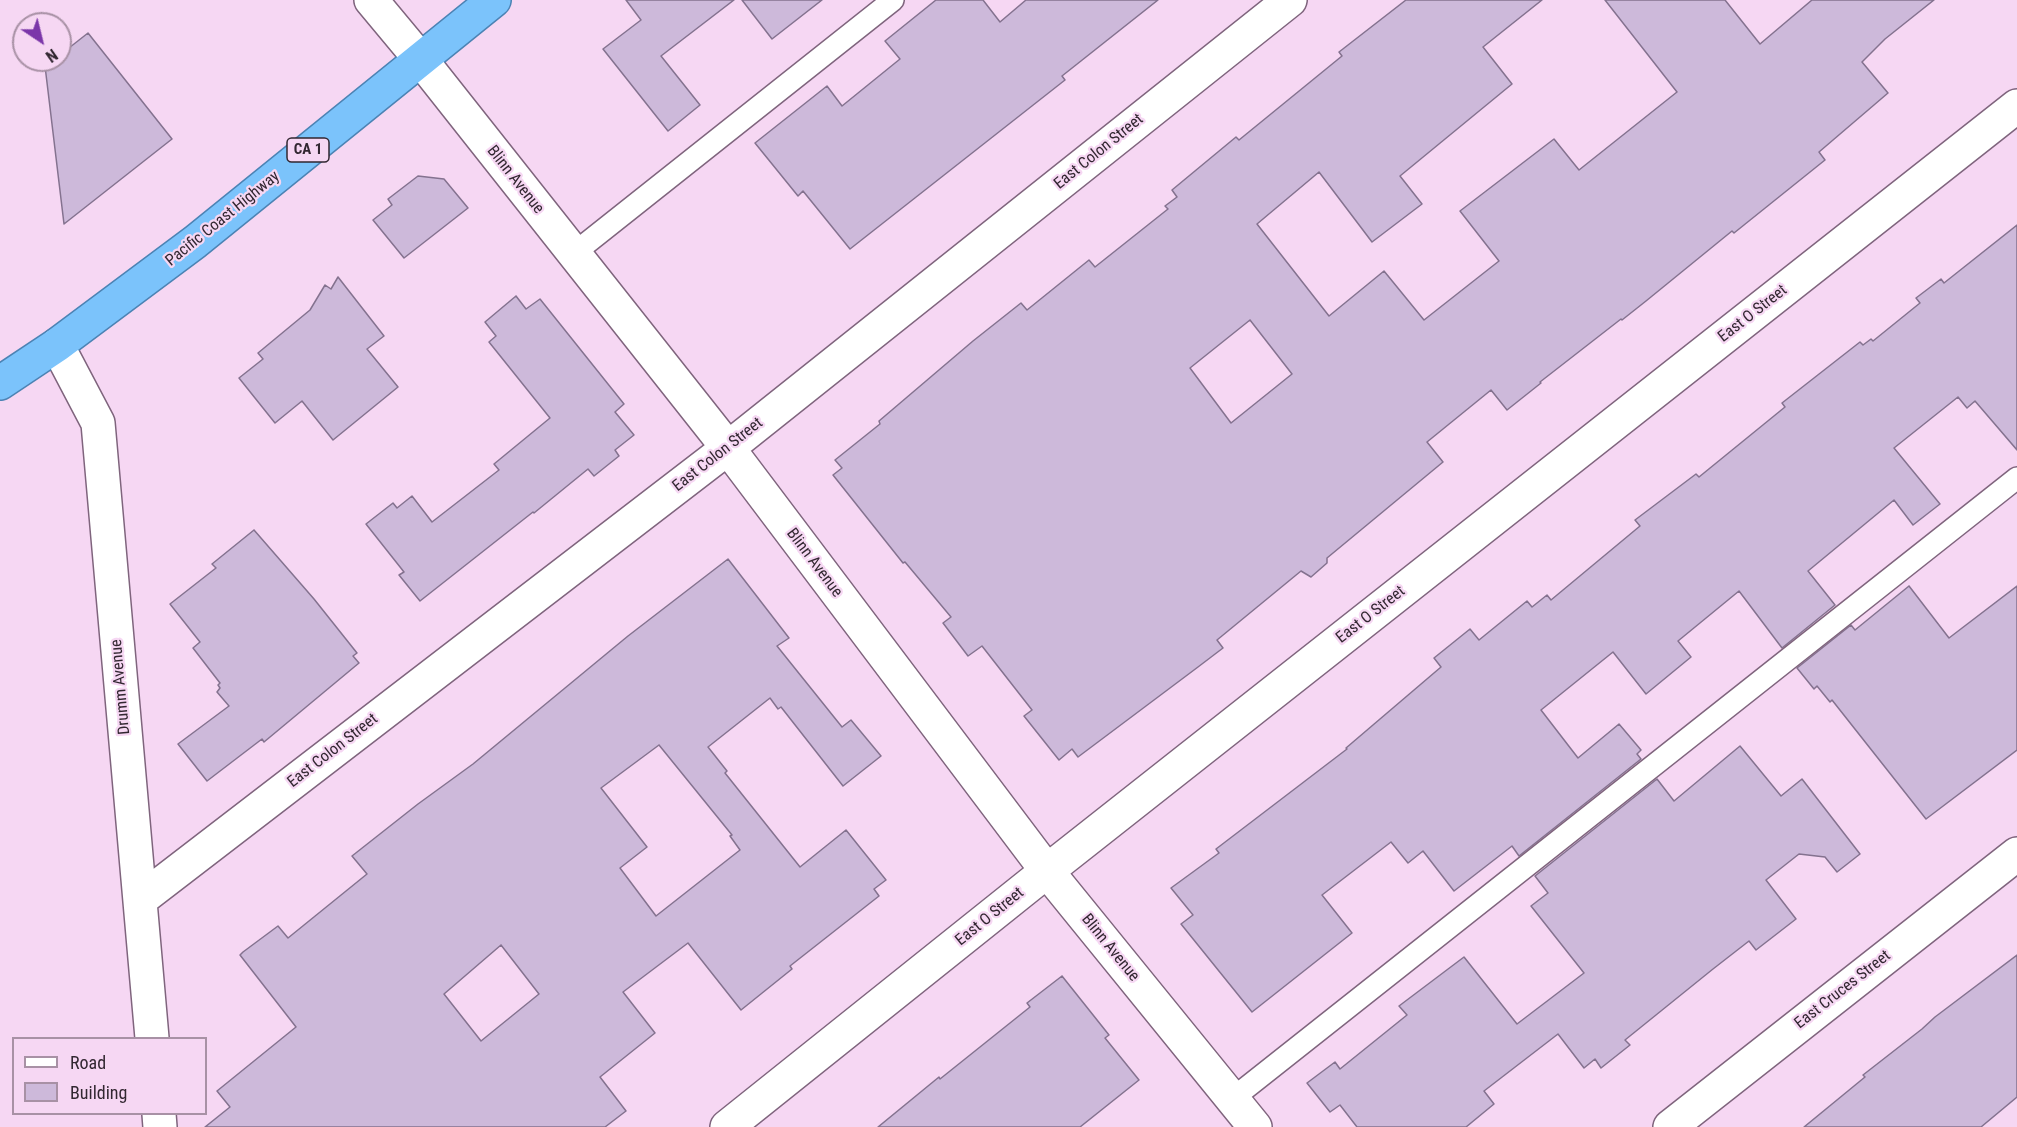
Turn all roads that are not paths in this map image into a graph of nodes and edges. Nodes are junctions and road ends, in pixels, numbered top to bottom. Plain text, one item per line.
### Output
1 (371, 0) edge
2 (494, 0) edge
3 (893, 0) edge
4 (1290, 0) edge
5 (421, 60) junction
6 (2017, 106) edge
7 (573, 254) junction
8 (57, 345) junction
9 (0, 383) edge
10 (728, 448) junction
11 (2017, 478) edge
12 (2017, 854) edge
13 (1047, 871) junction
14 (140, 900) junction
15 (152, 1037) edge
16 (1232, 1099) junction
17 (727, 1127) edge
18 (1255, 1127) edge
19 (1670, 1127) edge

1 - 5 street, Blinn Avenue
2 - 5 highway, Pacific Coast Highway / CA 1
3 - 7 lane
4 - 10 street, East Colon Street
5 - 7 street, Blinn Avenue
5 - 8 highway, Pacific Coast Highway / CA 1
6 - 13 street, East O Street
7 - 10 street, Blinn Avenue
8 - 9 highway, Pacific Coast Highway / CA 1
8 - 14 street, Drumm Avenue
10 - 13 street, Blinn Avenue
10 - 14 street, East Colon Street
11 - 16 lane
12 - 19 street, East Cruces Street
13 - 16 street, Blinn Avenue
13 - 17 street, East O Street
14 - 15 street, Drumm Avenue
16 - 18 street, Blinn Avenue

